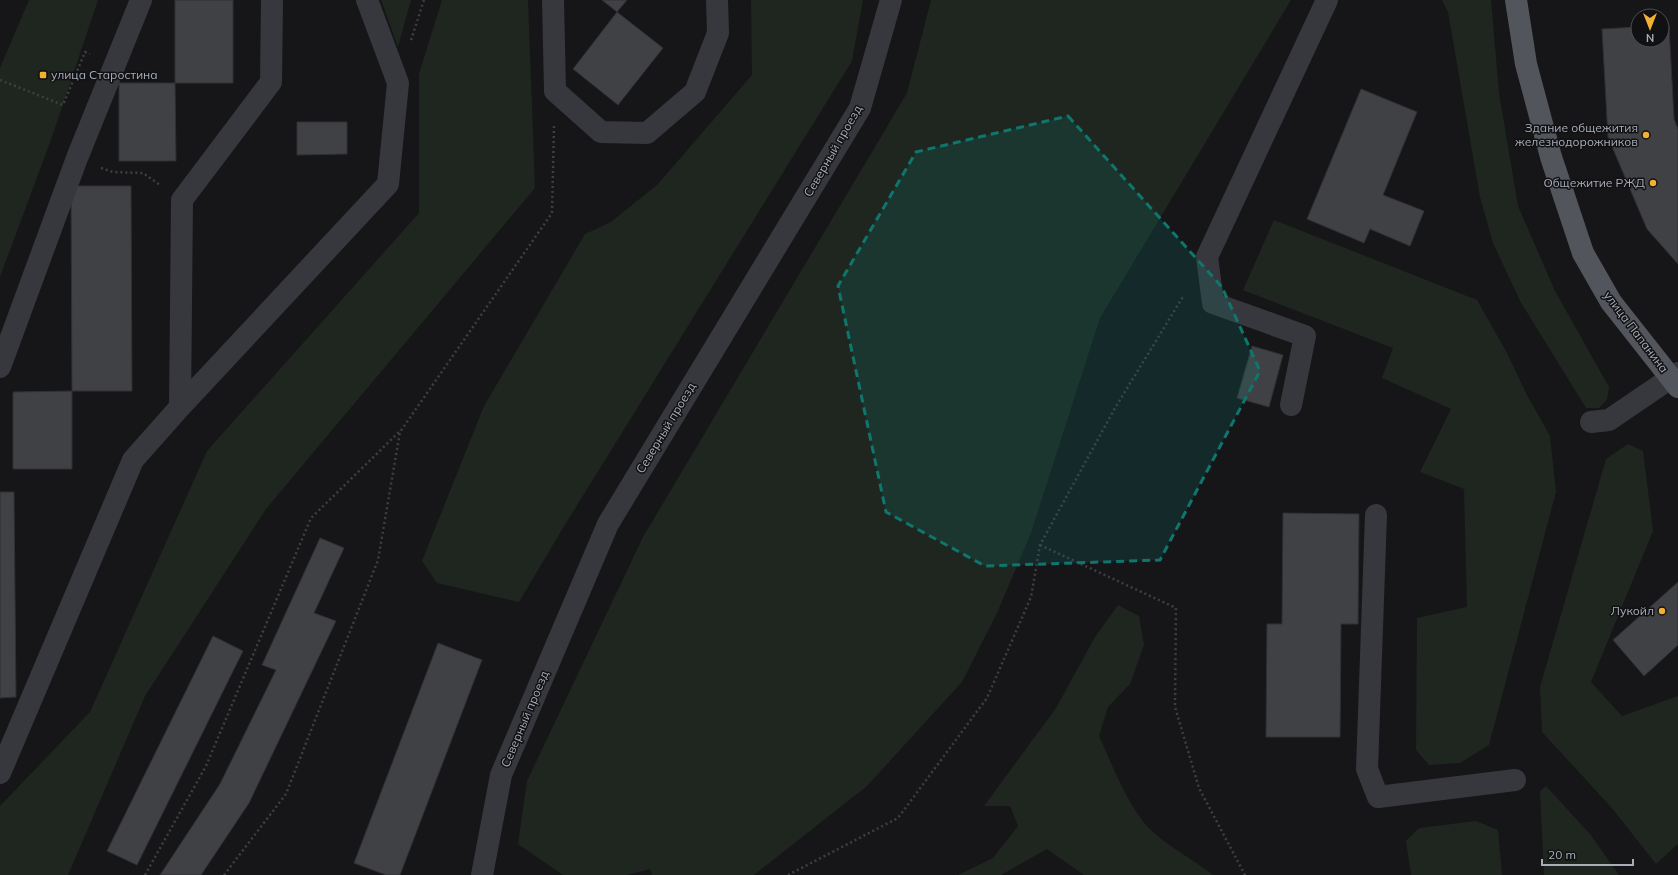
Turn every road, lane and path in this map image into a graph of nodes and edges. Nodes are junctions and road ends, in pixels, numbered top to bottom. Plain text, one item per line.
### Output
1 (141, 0) edge
2 (272, 0) edge
3 (367, 0) edge
4 (553, 0) edge
5 (717, 0) edge
6 (891, 0) edge
7 (1327, 0) edge
8 (1516, 0) edge
9 (114, 66) junction
10 (0, 80) edge
11 (554, 91) junction
12 (76, 158) junction
13 (182, 200) junction
14 (1207, 257) junction
15 (0, 367) edge
16 (1676, 380) edge
17 (1291, 405) dead end
18 (180, 407) junction
19 (1591, 422) dead end
20 (400, 432) junction
21 (1376, 515) dead end
22 (1040, 545) junction
23 (0, 773) edge
24 (1515, 780) dead end
25 (145, 875) edge
26 (224, 875) edge
27 (482, 875) edge
28 (788, 875) edge
29 (1245, 875) edge

1 - 9 street
2 - 13 street
3 - 18 street
4 - 11 street
5 - 11 street
6 - 27 street, Северный проезд
7 - 14 street
8 - 16 main road, улица Папанина
9 - 10 path
9 - 12 street
11 - 20 path
12 - 13 path
12 - 15 street
13 - 18 street
14 - 17 street
14 - 22 path
16 - 19 street
18 - 23 street
20 - 25 path
20 - 26 path
21 - 24 street
22 - 28 path
22 - 29 path

